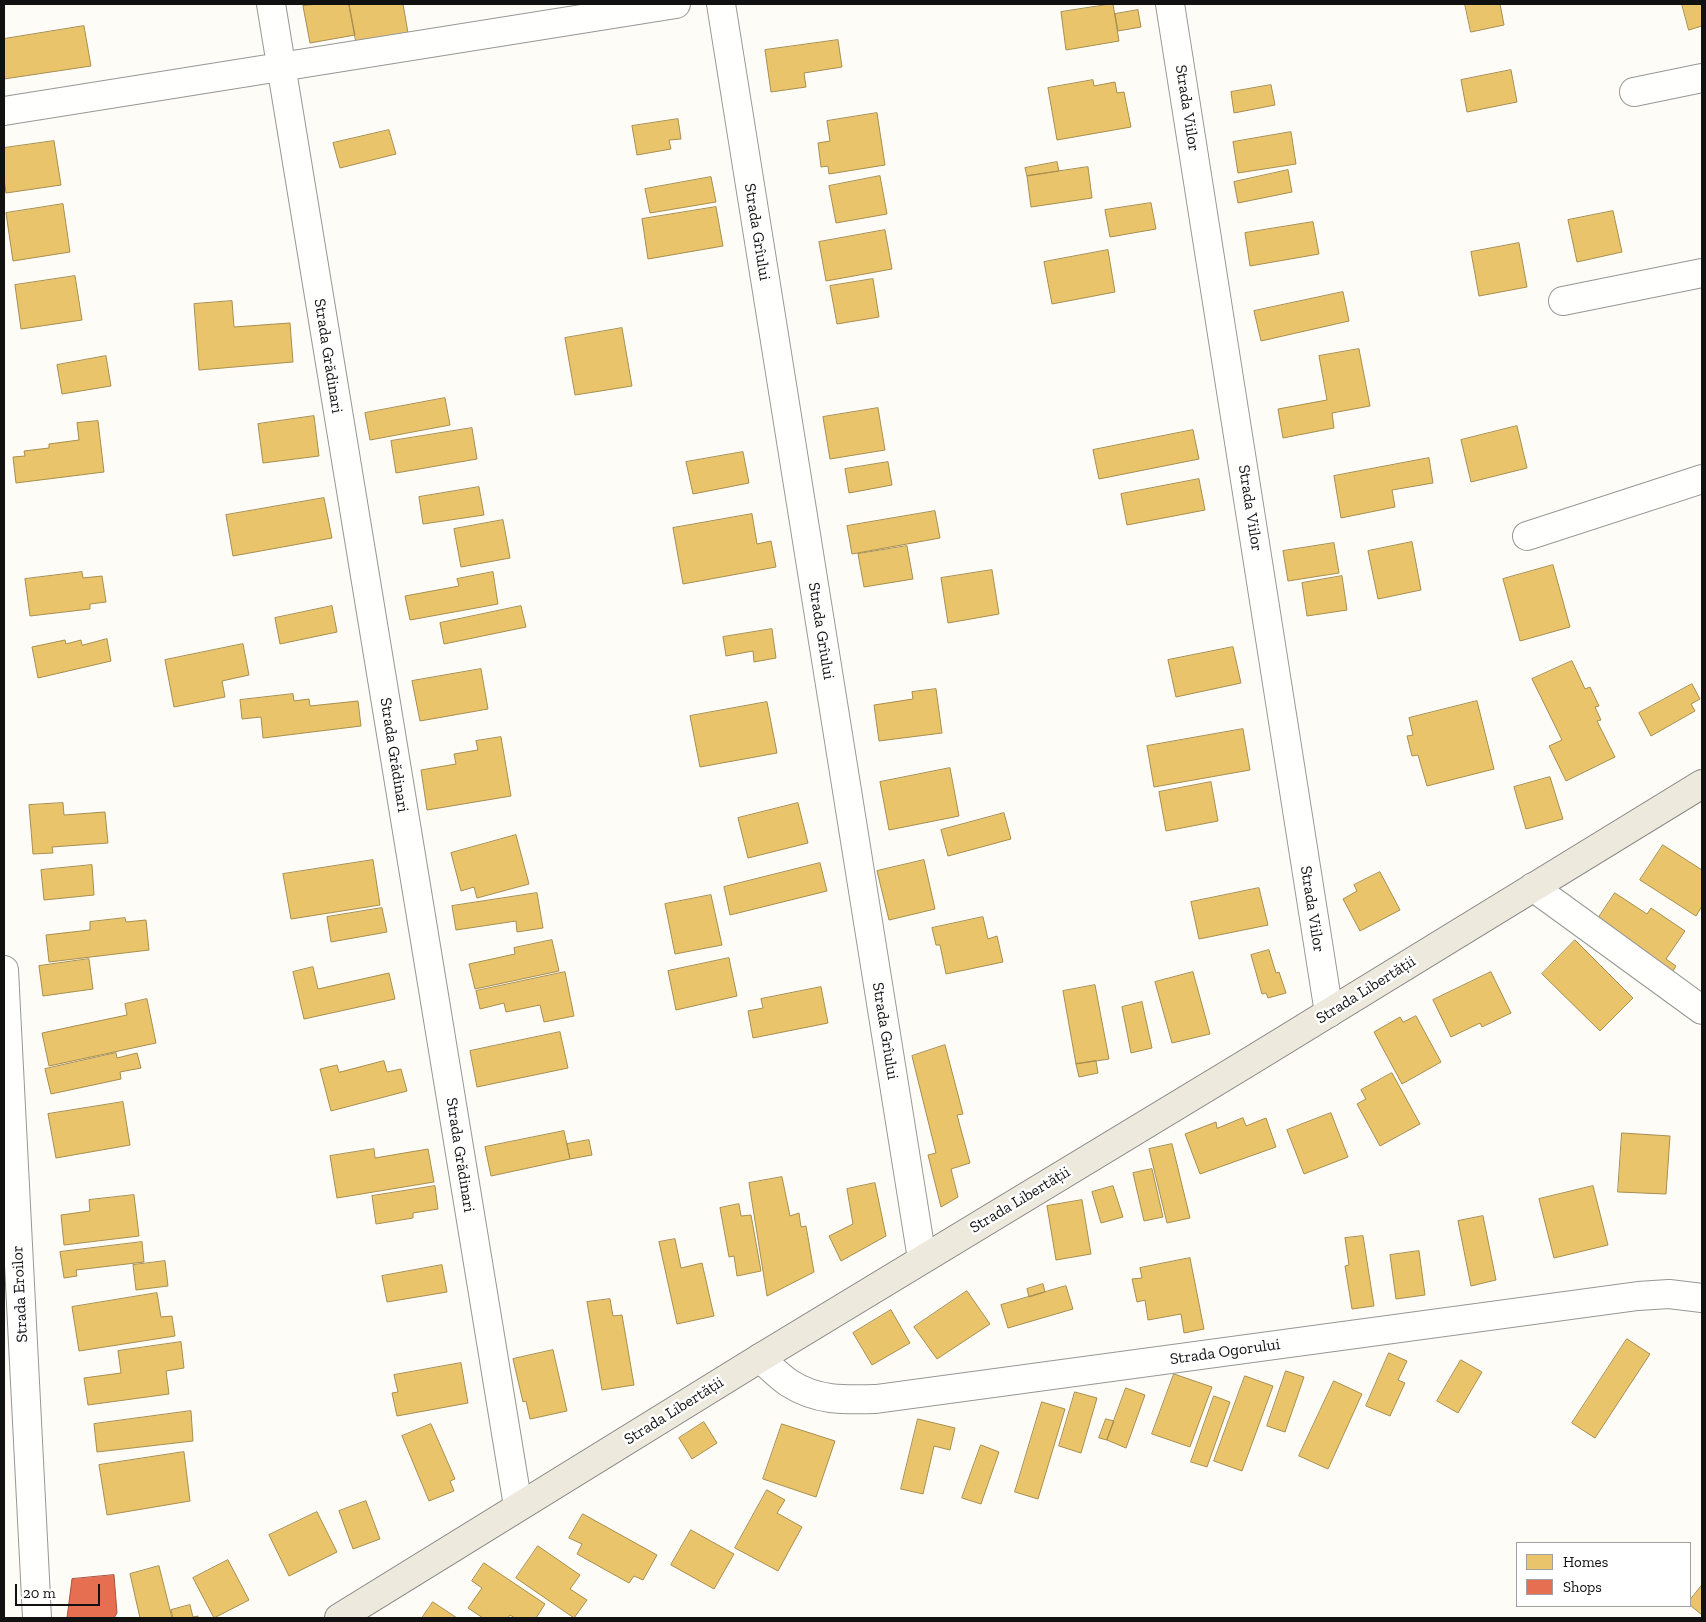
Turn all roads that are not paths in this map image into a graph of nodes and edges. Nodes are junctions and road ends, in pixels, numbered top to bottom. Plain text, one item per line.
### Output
1 (271, 4) edge
2 (676, 4) edge
3 (721, 4) edge
4 (1170, 4) edge
5 (281, 67) junction
6 (1702, 78) edge
7 (1634, 92) dead end
8 (4, 110) edge
9 (1702, 273) edge
10 (1563, 301) dead end
11 (1702, 479) edge
12 (1527, 536) dead end
13 (1702, 784) edge
14 (1533, 888) junction
15 (4, 970) edge
16 (1702, 1010) edge
17 (1329, 1013) junction
18 (922, 1259) junction
19 (1702, 1298) edge
20 (760, 1358) junction
21 (518, 1506) junction
22 (37, 1618) edge
23 (339, 1618) edge

1 - 5 street, Strada Grădinari
2 - 5 street
3 - 18 street, Strada Grîului
4 - 17 street, Strada Viilor
5 - 8 street
5 - 21 street, Strada Grădinari
6 - 7 street
9 - 10 street
11 - 12 street
13 - 14 main road, Strada Libertății
14 - 16 street
14 - 17 main road, Strada Libertății
15 - 22 street, Strada Eroilor
17 - 18 main road, Strada Libertății
18 - 20 main road, Strada Libertății
19 - 20 street, Strada Ogorului
20 - 21 main road, Strada Libertății
21 - 23 main road, Strada Libertății

